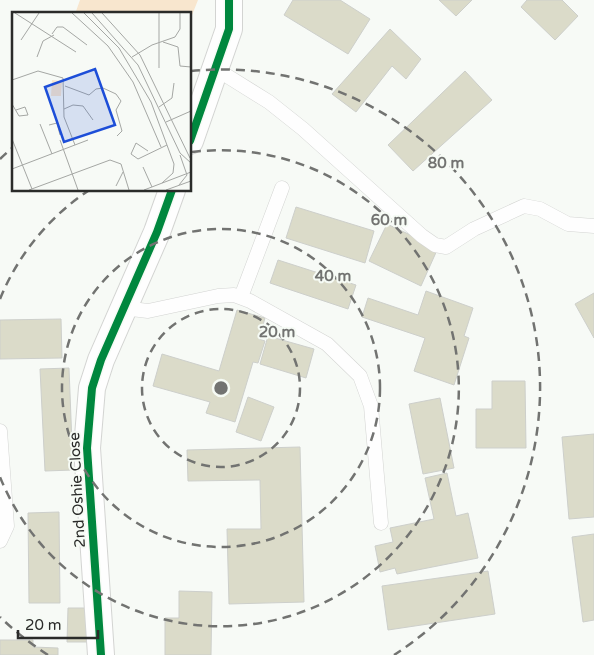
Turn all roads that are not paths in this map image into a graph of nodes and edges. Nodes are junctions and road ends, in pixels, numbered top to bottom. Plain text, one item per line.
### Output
1 (229, 0) edge
2 (216, 69) junction
3 (191, 138) edge
4 (282, 188) dead end
5 (172, 191) edge
6 (594, 226) edge
7 (241, 297) junction
8 (122, 308) junction
9 (0, 431) edge
10 (380, 523) dead end
11 (0, 541) edge
12 (101, 655) edge

1 - 2 street
2 - 3 street
2 - 6 lane
4 - 7 lane
5 - 8 street, 2nd Oshie Close
7 - 8 lane
7 - 10 lane
8 - 12 street, 2nd Oshie Close
9 - 11 lane

